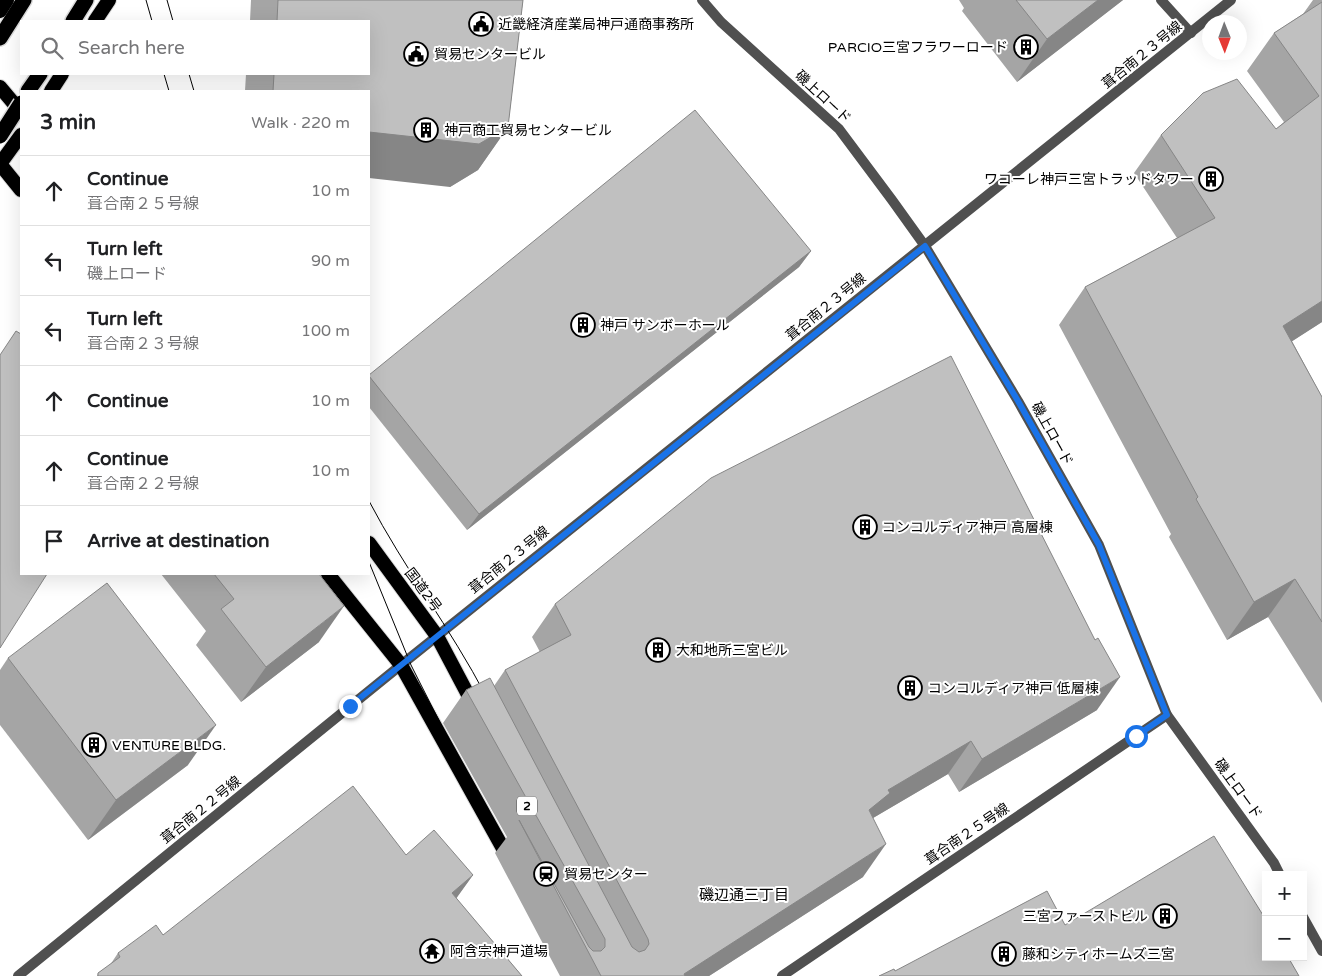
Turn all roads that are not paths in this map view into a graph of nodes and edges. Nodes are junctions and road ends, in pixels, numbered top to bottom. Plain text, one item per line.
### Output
1 (7, 0) edge
2 (24, 0) edge
3 (86, 0) edge
4 (109, 0) edge
5 (702, 0) edge
6 (1161, 0) edge
7 (1231, 0) edge
8 (0, 11) edge
9 (74, 20) edge
10 (97, 20) edge
11 (1191, 33) junction
12 (0, 38) edge
13 (39, 75) edge
14 (61, 75) edge
15 (0, 87) edge
16 (29, 90) edge
17 (52, 90) edge
18 (20, 105) edge
19 (20, 111) edge
20 (0, 136) edge
21 (20, 136) edge
22 (0, 164) edge
23 (20, 189) edge
24 (925, 246) junction
25 (370, 544) edge
26 (329, 575) edge
27 (437, 636) junction
28 (401, 665) junction
29 (479, 714) edge
30 (1167, 715) junction
31 (1278, 871) edge
32 (516, 872) dead end
33 (1307, 924) edge
34 (1322, 951) edge
35 (18, 976) edge
36 (782, 976) edge

1 - 8 highway
2 - 12 highway
3 - 9 highway
4 - 10 highway
5 - 24 street, 磯上ロード
6 - 11 street
7 - 11 street, 葺合南２３号線
11 - 24 street, 葺合南２３号線
13 - 16 highway
14 - 17 highway
15 - 19 highway
18 - 20 highway, bridge
21 - 22 highway
22 - 23 highway
24 - 27 street, 葺合南２３号線
24 - 30 street, 磯上ロード
25 - 27 highway, 国道2号
26 - 28 highway
27 - 28 street, 葺合南２３号線
27 - 29 highway, 国道2号
28 - 32 highway
28 - 35 street, 葺合南２２号線
30 - 31 street, 磯上ロード
30 - 36 street, 葺合南２５号線
33 - 34 street

